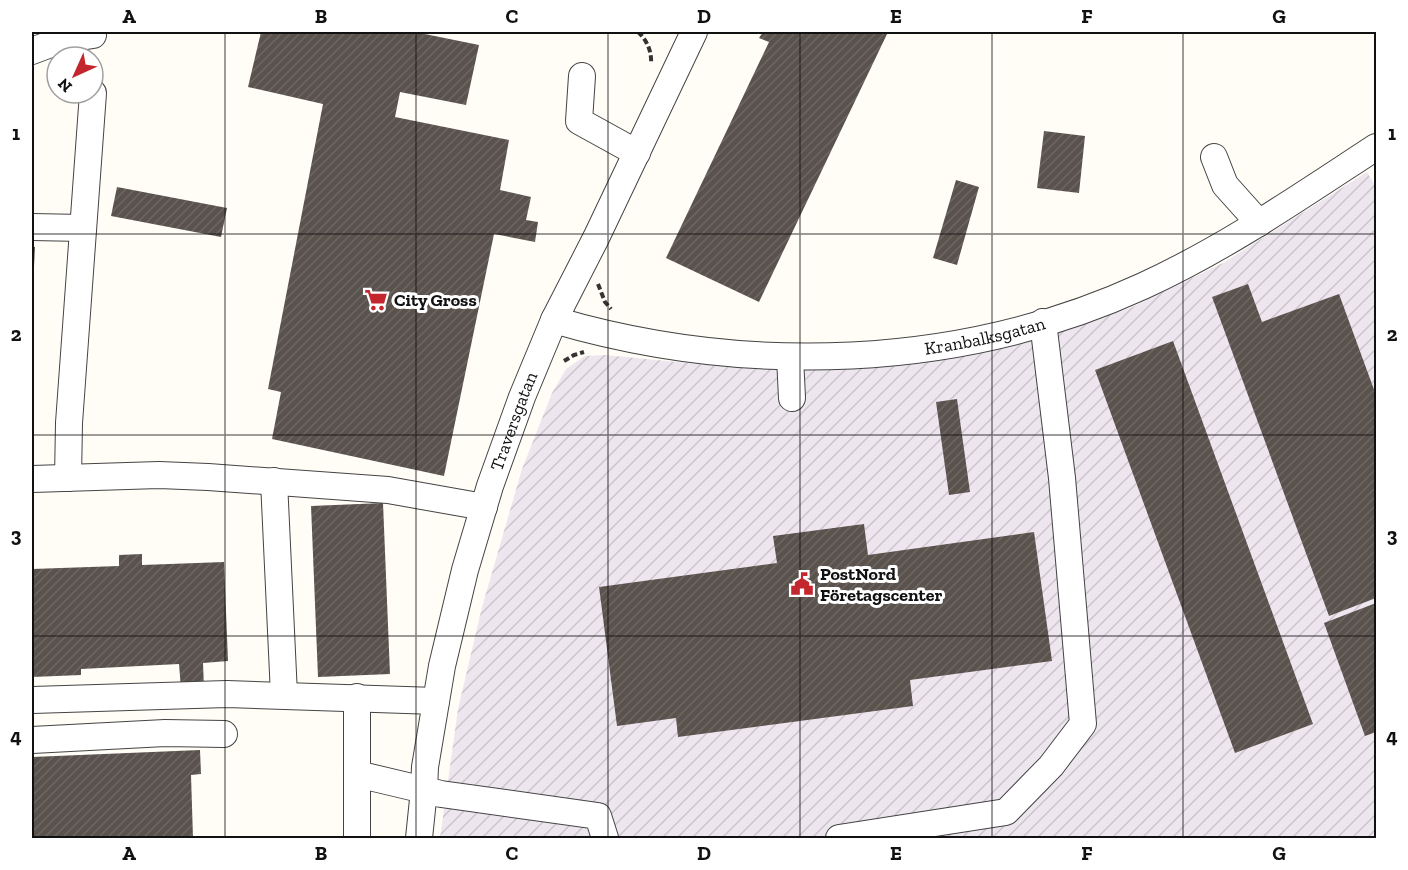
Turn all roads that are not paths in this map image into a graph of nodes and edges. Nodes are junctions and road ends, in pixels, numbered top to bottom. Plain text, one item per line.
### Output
1 (694, 32) edge
2 (93, 41) edge
3 (36, 50) edge
4 (582, 76) dead end
5 (92, 105) edge
6 (1377, 147) edge
7 (637, 153) junction
8 (1214, 157) dead end
9 (1259, 223) junction
10 (32, 227) edge
11 (83, 228) junction
12 (554, 320) junction
13 (1042, 322) junction
14 (790, 357) junction
15 (792, 398) dead end
16 (68, 478) junction
17 (32, 479) edge
18 (274, 481) junction
19 (484, 507) junction
20 (284, 695) junction
21 (357, 698) junction
22 (32, 700) edge
23 (436, 700) junction
24 (224, 734) dead end
25 (32, 740) edge
26 (357, 774) junction
27 (424, 790) junction
28 (357, 838) edge
29 (419, 838) edge
30 (605, 838) edge
31 (839, 838) edge

1 - 7 street, Traversgatan
2 - 3 street
4 - 7 street
5 - 11 street
6 - 9 street, Kranbalksgatan
7 - 12 street, Traversgatan
8 - 9 street
9 - 13 street, Kranbalksgatan
10 - 11 street
11 - 16 street
12 - 14 street, Kranbalksgatan
12 - 19 street, Traversgatan
13 - 14 street, Kranbalksgatan
13 - 31 street
14 - 15 street
16 - 17 street
16 - 18 street
18 - 19 street
18 - 20 street
19 - 23 street, Traversgatan
20 - 21 street
20 - 22 street
21 - 23 street
21 - 26 street
23 - 27 street, Traversgatan
24 - 25 street
26 - 27 street
26 - 28 street
27 - 29 street, Traversgatan
27 - 30 street

